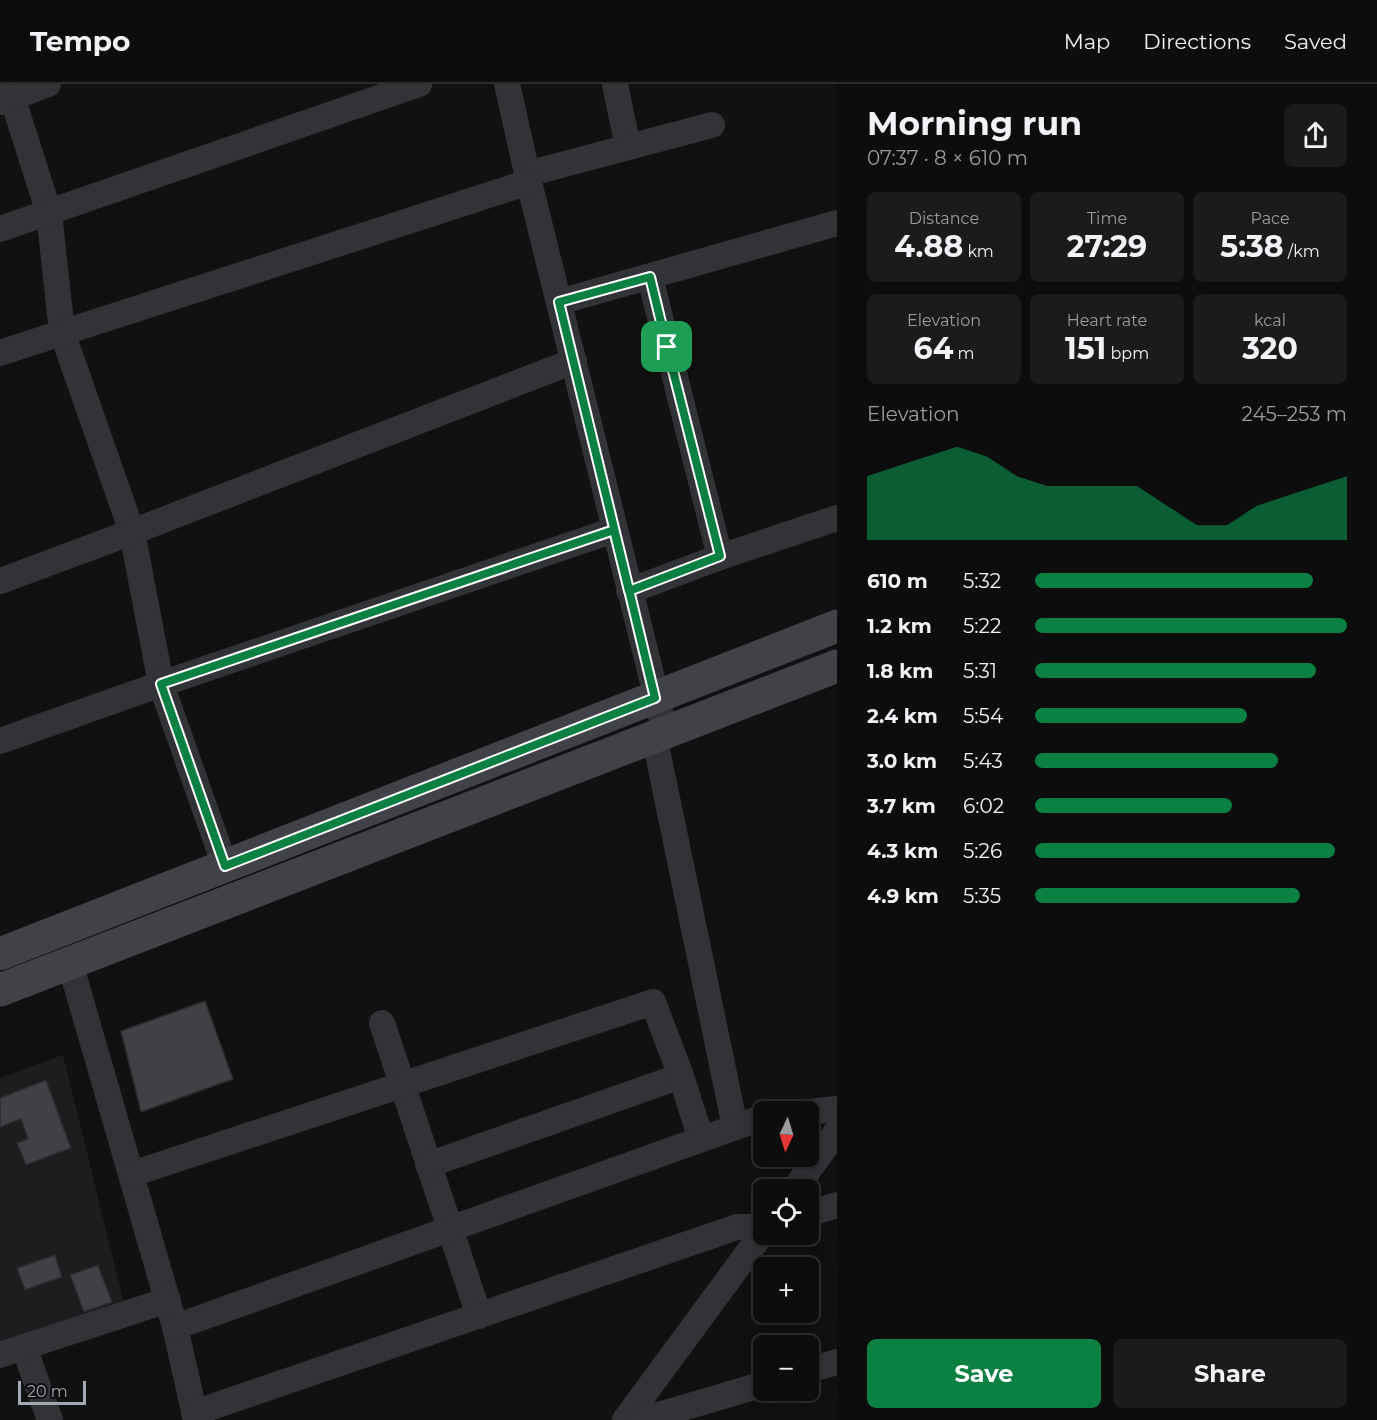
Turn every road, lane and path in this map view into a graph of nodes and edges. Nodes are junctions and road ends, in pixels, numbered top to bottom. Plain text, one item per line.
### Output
1 (48, 84) edge
2 (419, 84) edge
3 (507, 84) edge
4 (615, 84) edge
5 (7, 95) edge
6 (712, 125) dead end
7 (628, 147) junction
8 (528, 178) junction
9 (50, 213) junction
10 (837, 223) edge
11 (0, 229) edge
12 (650, 277) junction
13 (559, 302) junction
14 (62, 332) junction
15 (0, 352) edge
16 (574, 361) junction
17 (837, 518) edge
18 (614, 530) junction
19 (132, 532) junction
20 (720, 556) junction
21 (0, 581) edge
22 (629, 591) junction
23 (837, 626) edge
24 (837, 666) edge
25 (161, 684) junction
26 (655, 698) junction
27 (659, 733) junction
28 (0, 741) edge
29 (225, 866) junction
30 (0, 954) edge
31 (70, 963) junction
32 (0, 990) edge
33 (382, 1023) dead end
34 (681, 1076) junction
35 (401, 1086) junction
36 (837, 1109) edge
37 (819, 1111) edge
38 (753, 1121) edge
39 (735, 1128) junction
40 (837, 1131) edge
41 (701, 1139) junction
42 (428, 1165) junction
43 (132, 1174) junction
44 (802, 1179) edge
45 (837, 1205) edge
46 (819, 1211) edge
47 (753, 1228) edge
48 (449, 1229) junction
49 (753, 1244) edge
50 (168, 1300) junction
51 (478, 1316) junction
52 (175, 1327) junction
53 (24, 1347) junction
54 (0, 1354) edge
55 (837, 1362) edge
56 (819, 1367) edge
57 (753, 1387) edge
58 (195, 1416) edge
59 (50, 1420) edge
60 (625, 1420) edge
61 (642, 1420) edge

1 - 5 street
2 - 9 street
3 - 8 street
4 - 7 street
5 - 9 street
6 - 7 street
7 - 8 street
8 - 13 street
8 - 14 street
9 - 11 street
9 - 14 street
10 - 12 street
12 - 13 street
12 - 20 street
13 - 16 street
14 - 15 street
14 - 19 street
16 - 18 street
16 - 19 street
17 - 20 street
18 - 22 street
18 - 25 street
19 - 21 street
19 - 25 street
20 - 22 street
22 - 26 street
23 - 26 main road
24 - 27 main road
25 - 28 street
25 - 29 street
26 - 27 street
26 - 29 main road
27 - 31 main road
27 - 39 street
29 - 30 main road
31 - 32 main road
31 - 43 street
33 - 35 street
34 - 35 street
34 - 41 street
34 - 42 street
35 - 42 street
35 - 43 street
36 - 37 street
38 - 39 street
39 - 41 street
40 - 44 street
41 - 48 street
42 - 48 street
43 - 50 street
45 - 46 street
47 - 51 street
48 - 51 street
48 - 52 street
49 - 60 street
50 - 52 street
50 - 53 street
51 - 58 street
52 - 58 street
53 - 54 street
53 - 59 street
55 - 56 street
57 - 61 street

